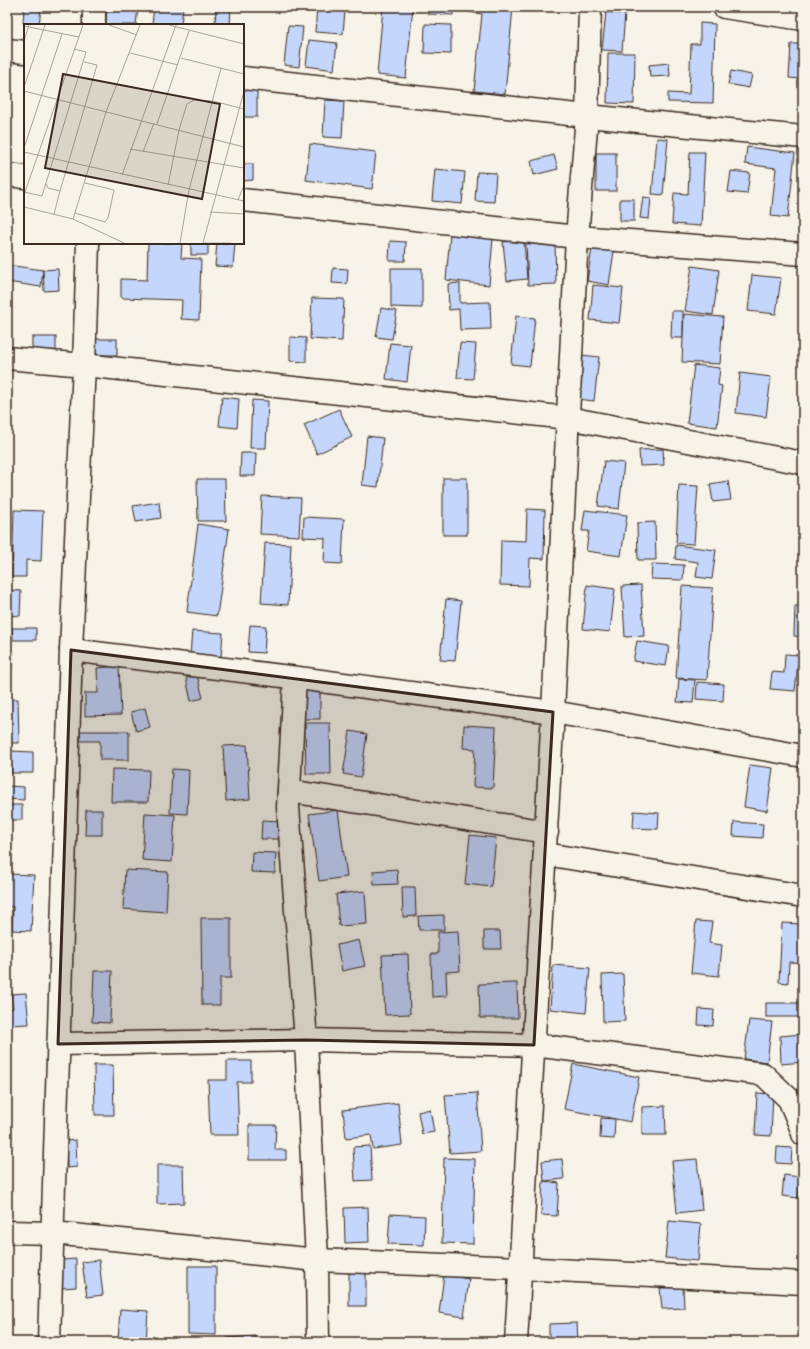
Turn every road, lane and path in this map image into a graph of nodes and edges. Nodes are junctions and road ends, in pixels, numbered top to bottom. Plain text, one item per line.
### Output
1 (94, 7) edge
2 (590, 7) edge
3 (724, 7) edge
4 (803, 19) edge
5 (94, 24) edge
6 (7, 50) edge
7 (24, 52) edge
8 (244, 78) edge
9 (587, 116) junction
10 (803, 137) edge
11 (7, 175) edge
12 (24, 177) edge
13 (244, 200) edge
14 (577, 237) junction
15 (88, 244) edge
16 (803, 254) edge
17 (7, 358) edge
18 (84, 365) junction
19 (568, 418) junction
20 (803, 463) edge
21 (71, 650) junction
22 (295, 678) junction
23 (553, 712) junction
24 (803, 756) edge
25 (289, 791) junction
26 (547, 832) junction
27 (545, 854) junction
28 (803, 896) edge
29 (306, 1040) junction
30 (58, 1044) junction
31 (534, 1045) junction
32 (803, 1134) edge
33 (7, 1232) edge
34 (52, 1233) junction
35 (317, 1260) junction
36 (520, 1268) junction
37 (803, 1283) edge
38 (49, 1342) edge
39 (318, 1342) edge
40 (516, 1342) edge

1 - 5 street
2 - 9 street
3 - 4 street
6 - 7 street
8 - 9 street
9 - 10 street
9 - 14 street
11 - 12 street
13 - 14 street
14 - 16 street
14 - 19 street
15 - 18 street
17 - 18 street
18 - 19 street
18 - 21 street
19 - 20 street
19 - 23 street
21 - 22 street
21 - 30 street
22 - 23 street
22 - 25 street
23 - 24 street
23 - 26 street
25 - 26 street
25 - 29 street
26 - 27 street
27 - 28 street
27 - 31 street
29 - 30 street
29 - 31 street
29 - 35 street
30 - 34 street
31 - 32 street
31 - 36 street
33 - 34 street
34 - 35 street
34 - 38 street
35 - 36 street
35 - 39 street
36 - 37 street
36 - 40 street

